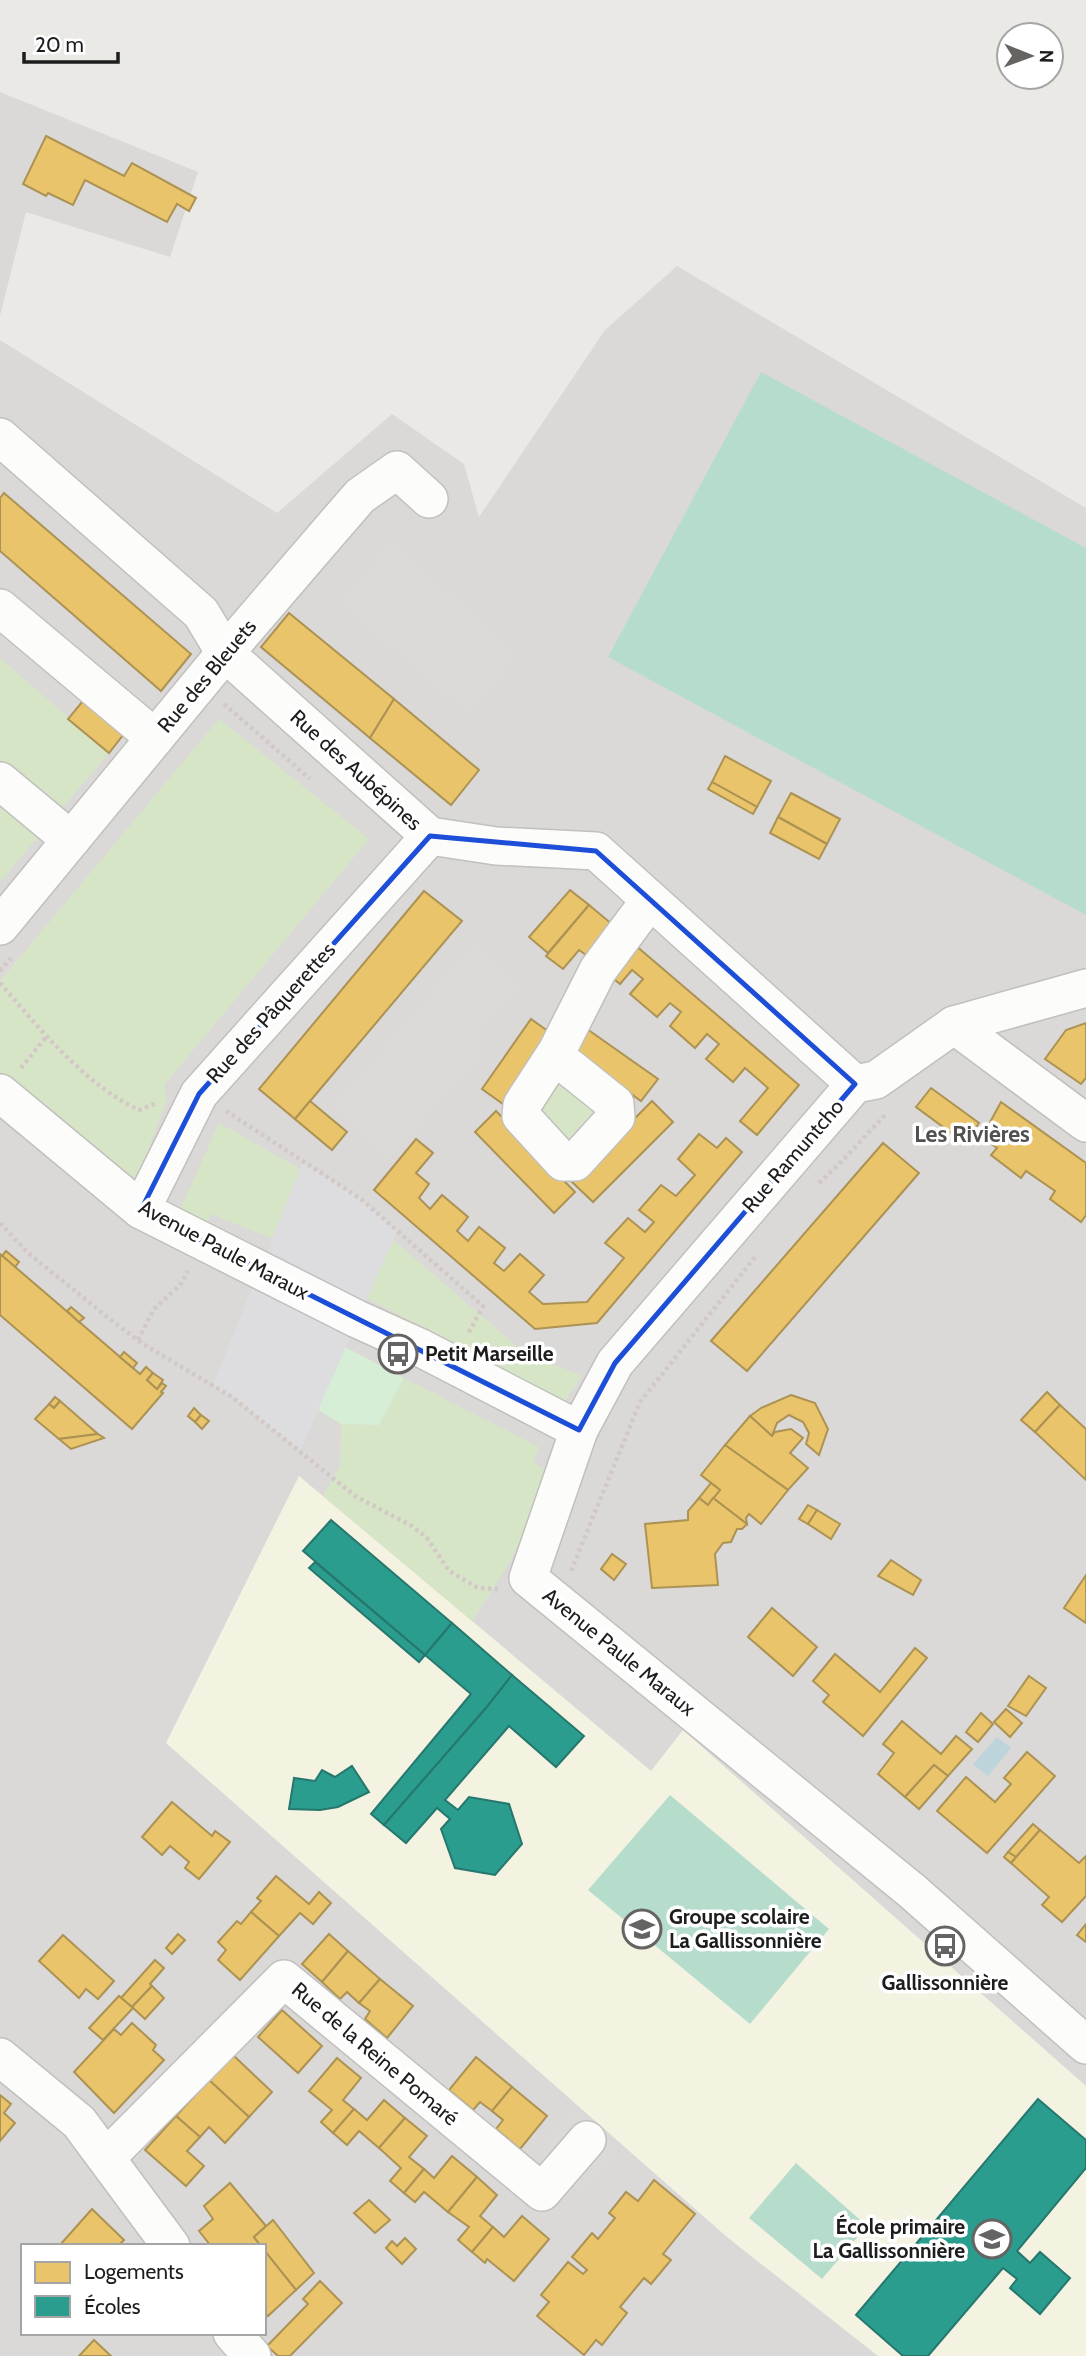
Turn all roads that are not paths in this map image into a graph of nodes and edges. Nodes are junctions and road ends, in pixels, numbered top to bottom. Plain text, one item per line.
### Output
1 (0, 437) edge
2 (429, 499) dead end
3 (0, 608) edge
4 (225, 653) junction
5 (156, 738) junction
6 (0, 781) edge
7 (430, 836) junction
8 (71, 840) junction
9 (650, 900) junction
10 (9, 938) edge
11 (1086, 988) edge
12 (954, 1025) junction
13 (555, 1056) dead end
14 (855, 1084) junction
15 (0, 1093) edge
16 (1086, 1123) edge
17 (141, 1210) junction
18 (579, 1430) junction
19 (1086, 2046) edge
20 (0, 2057) edge
21 (587, 2140) dead end
22 (107, 2157) junction
23 (170, 2244) edge
24 (234, 2335) edge
25 (251, 2356) edge

1 - 4 street, Rue des Aubépines
2 - 4 street, Rue des Bleuets
3 - 5 street
4 - 5 street, Rue des Bleuets
4 - 7 street, Rue des Aubépines
5 - 8 street, Rue des Bleuets
6 - 8 street
7 - 9 street, Rue des Aubépines
7 - 17 street, Rue des Pâquerettes
8 - 10 street, Rue des Bleuets
9 - 13 street
9 - 14 street, Rue des Aubépines
11 - 12 street, Rue Ramuntcho
12 - 14 street, Rue Ramuntcho
12 - 16 street
14 - 18 street, Rue Ramuntcho
15 - 17 street, Avenue Paule Maraux
17 - 18 street, Avenue Paule Maraux
18 - 19 street, Avenue Paule Maraux
20 - 22 street
21 - 22 street, Rue de la Reine Pomaré
22 - 23 street
24 - 25 street

